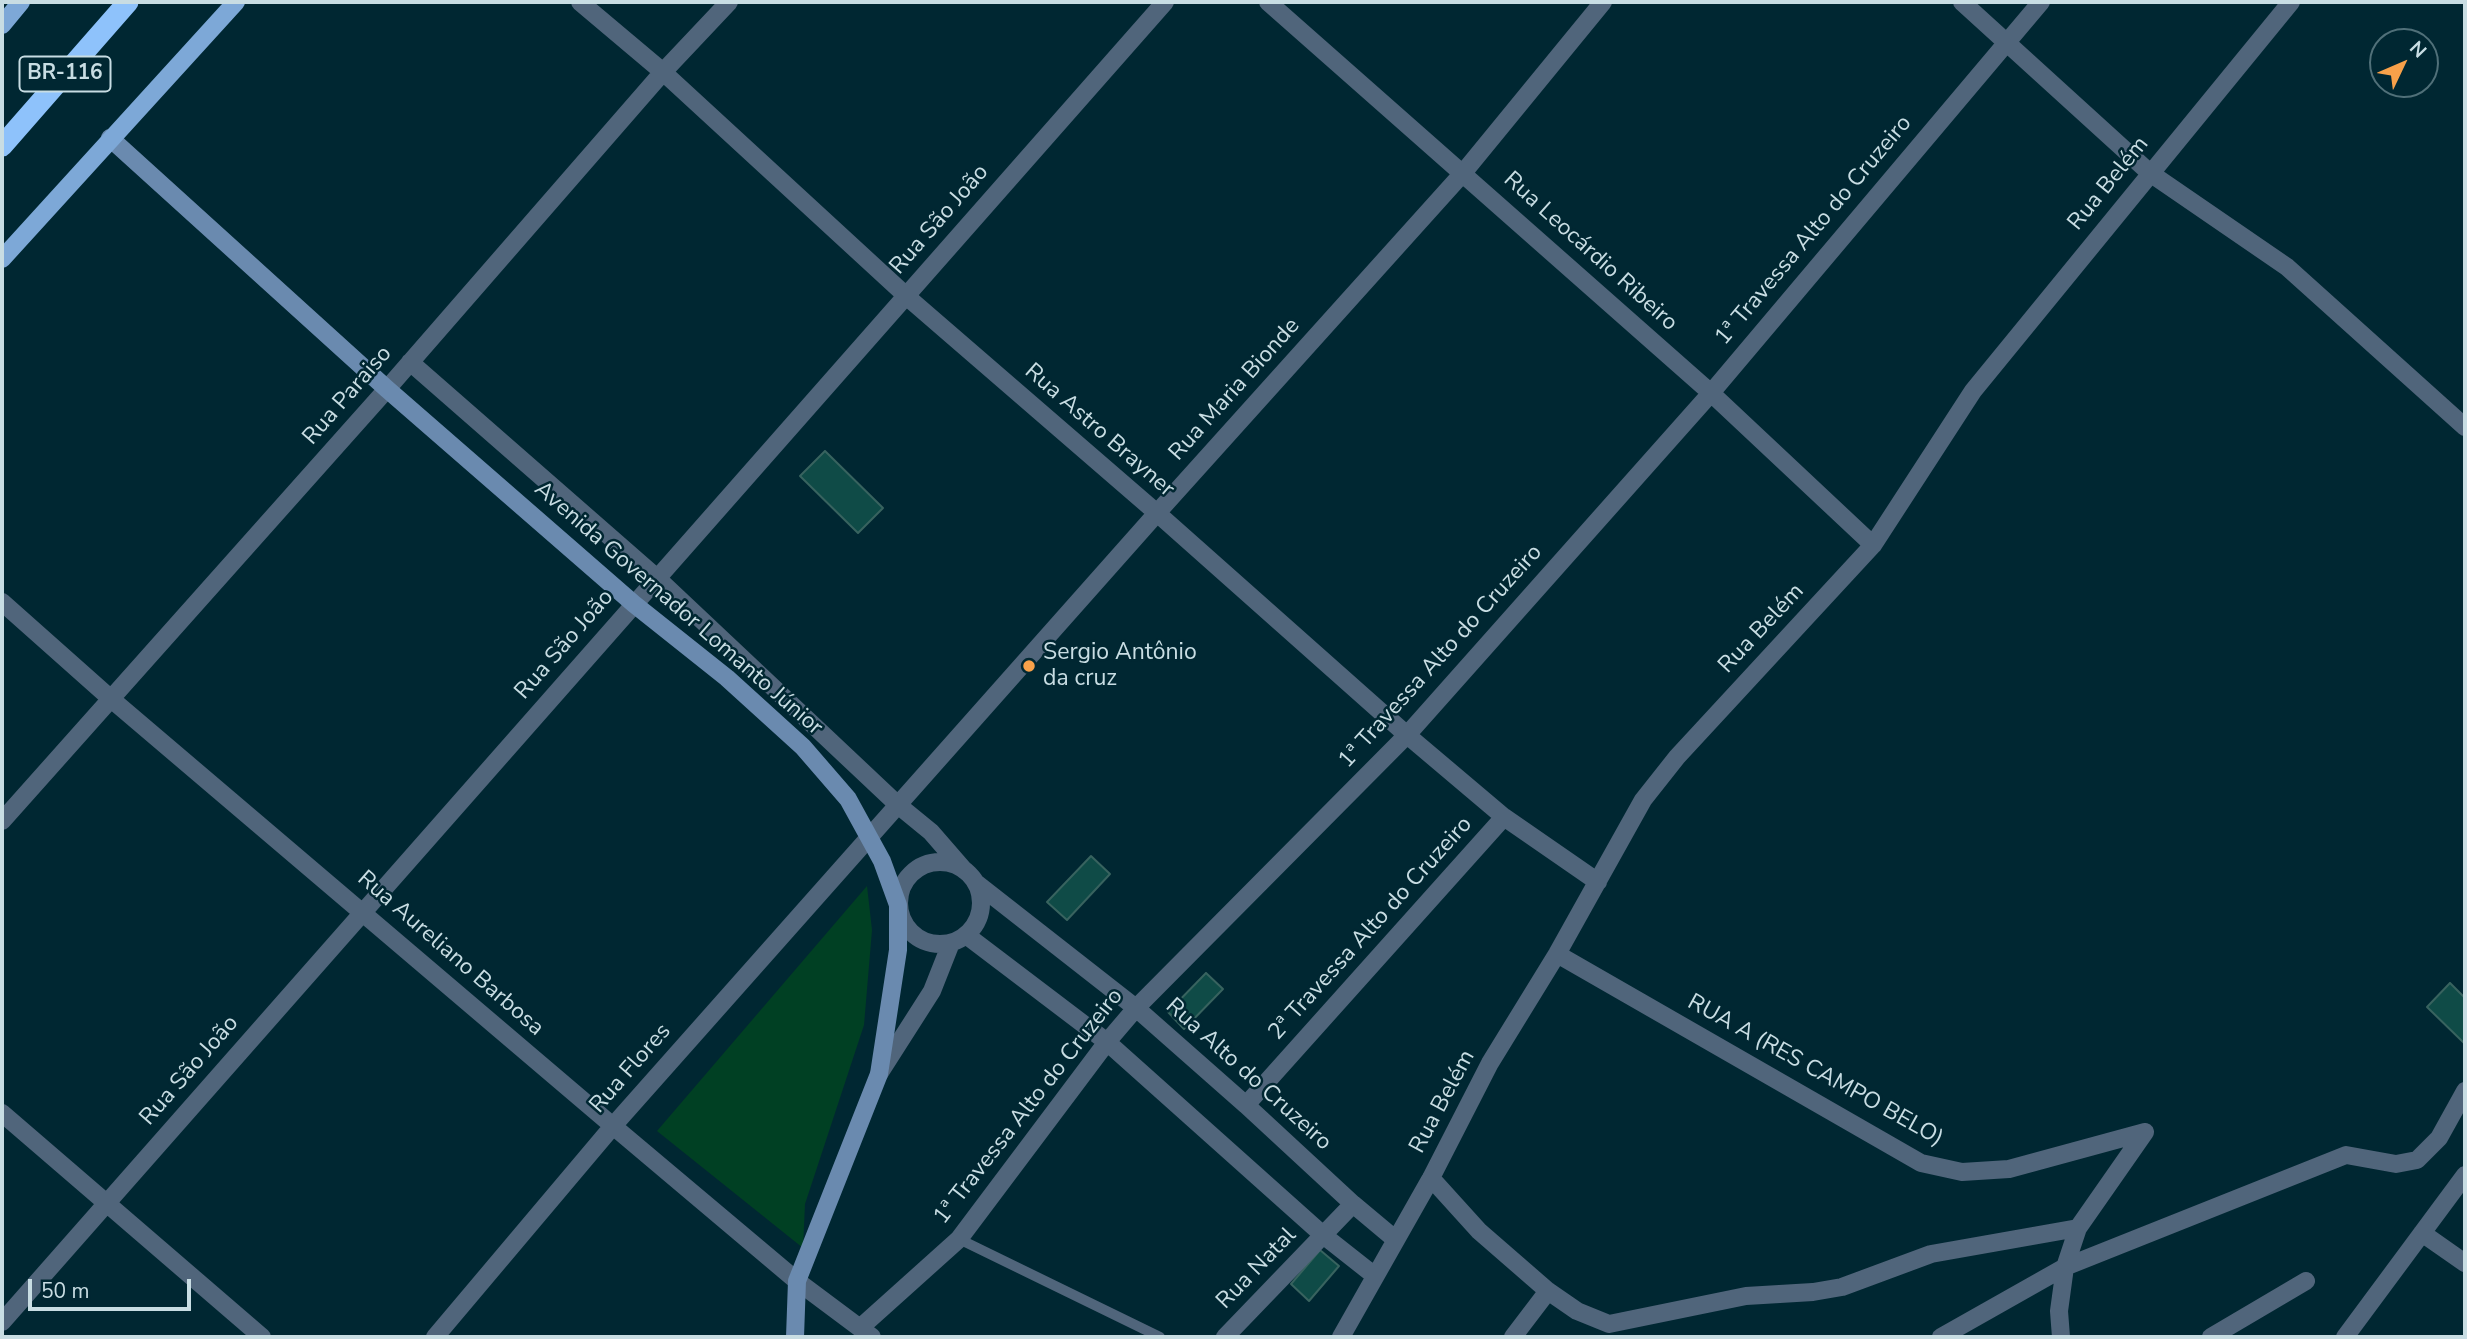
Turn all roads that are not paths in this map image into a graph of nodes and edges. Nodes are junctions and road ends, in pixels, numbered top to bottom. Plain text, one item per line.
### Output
1 (21, 2) edge
2 (128, 2) edge
3 (236, 2) edge
4 (580, 2) edge
5 (729, 2) edge
6 (1165, 2) edge
7 (1268, 2) edge
8 (1603, 2) edge
9 (1962, 2) edge
10 (2041, 2) edge
11 (2291, 2) edge
12 (2, 25) edge
13 (2006, 41) junction
14 (663, 72) junction
15 (110, 138) junction
16 (2, 146) edge
17 (1464, 173) junction
18 (2150, 173) junction
19 (2, 259) edge
20 (906, 296) junction
21 (410, 362) junction
22 (387, 389) junction
23 (1711, 393) junction
24 (2465, 427) edge
25 (1157, 513) junction
26 (1873, 545) junction
27 (657, 578) junction
28 (2, 602) edge
29 (634, 604) junction
30 (110, 698) junction
31 (1407, 735) junction
32 (898, 805) junction
33 (1504, 817) junction
34 (2, 821) edge
35 (869, 837) junction
36 (970, 876) junction
37 (1598, 882) junction
38 (898, 905) junction
39 (363, 912) junction
40 (959, 939) junction
41 (1557, 954) junction
42 (1136, 1008) junction
43 (1107, 1042) junction
44 (879, 1074) junction
45 (2465, 1091) edge
46 (1246, 1105) junction
47 (2, 1113) edge
48 (613, 1126) junction
49 (2465, 1175) edge
50 (1431, 1178) junction
51 (106, 1204) junction
52 (1353, 1204) junction
53 (2078, 1228) junction
54 (2422, 1233) junction
55 (1323, 1235) junction
56 (959, 1239) junction
57 (1396, 1240) junction
58 (2465, 1262) edge
59 (2064, 1267) junction
60 (1375, 1276) junction
61 (797, 1281) junction
62 (2306, 1281) dead end
63 (1548, 1291) junction
64 (2, 1321) edge
65 (867, 1332) edge
66 (262, 1337) edge
67 (435, 1337) edge
68 (795, 1337) edge
69 (1160, 1337) edge
70 (1226, 1337) edge
71 (1341, 1337) edge
72 (1513, 1337) edge
73 (1941, 1337) edge
74 (2061, 1337) edge
75 (2211, 1337) edge
76 (2345, 1337) edge

1 - 12 main road
2 - 16 highway, BR-116
3 - 15 main road
4 - 14 street, Rua Astro Brayner
5 - 14 street, Rua Paraiso
6 - 20 street, Rua São João
7 - 17 street, Rua Leocárdio Ribeiro
8 - 17 street, Rua Maria Bionde
9 - 13 street
10 - 13 street, 1ª Travessa Alto do Cruzeiro
11 - 18 street, Rua Belém
13 - 18 street
13 - 23 street, 1ª Travessa Alto do Cruzeiro
14 - 20 street, Rua Astro Brayner
14 - 21 street, Rua Paraiso
15 - 19 main road
15 - 22 main road, Avenida Governador Lomanto Júnior
17 - 23 street, Rua Leocárdio Ribeiro
17 - 25 street, Rua Maria Bionde
18 - 24 street
18 - 26 street, Rua Belém
20 - 25 street, Rua Astro Brayner
20 - 27 street, Rua São João
21 - 22 street, Rua Paraiso
21 - 27 street, Rua Alto do Cruzeiro
22 - 29 main road, Avenida Governador Lomanto Júnior
22 - 30 street, Rua Paraiso
23 - 26 street, Rua Leocárdio Ribeiro
23 - 31 street, 1ª Travessa Alto do Cruzeiro
25 - 31 street, Rua Astro Brayner
25 - 32 street, Rua Maria Bionde
26 - 37 street, Rua Belém
27 - 29 street, Rua São João
27 - 32 street, Rua Alto do Cruzeiro
28 - 30 street, Rua Aureliano Barbosa
29 - 35 main road, Avenida Governador Lomanto Júnior
29 - 39 street, Rua São João
30 - 34 street, Rua Paraiso
30 - 39 street, Rua Aureliano Barbosa
31 - 33 street, Rua Astro Brayner
31 - 42 street, 1ª Travessa Alto do Cruzeiro
32 - 35 street, Rua Maria Bionde
32 - 36 street, Rua Alto do Cruzeiro
33 - 37 street, Rua Astro Brayner
33 - 46 street, 2ª Travessa Alto do Cruzeiro
35 - 38 main road, Avenida Governador Lomanto Júnior
35 - 48 street, Rua Flores
36 - 38 street
36 - 40 street
36 - 42 street, Rua Alto do Cruzeiro
37 - 41 street, Rua Belém
38 - 40 street
38 - 44 main road, Avenida Governador Lomanto Júnior
39 - 48 street, Rua Aureliano Barbosa
39 - 51 street, Rua São João
40 - 43 street
40 - 44 street
41 - 50 street, Rua Belém
41 - 53 street, RUA A (RES CAMPO BELO)
42 - 43 street, 1ª Travessa Alto do Cruzeiro
42 - 46 street, Rua Alto do Cruzeiro
43 - 55 street
43 - 56 street, 1ª Travessa Alto do Cruzeiro
44 - 61 main road, Avenida Governador Lomanto Júnior
45 - 59 street
46 - 52 street, Rua Alto do Cruzeiro
47 - 51 street
48 - 61 street, Rua Aureliano Barbosa
48 - 67 street, Rua Flores
49 - 54 street
50 - 57 street, Rua Belém
50 - 63 street
51 - 64 street, Rua São João
51 - 66 street
52 - 55 street
52 - 57 street, Rua Alto do Cruzeiro
53 - 59 street
53 - 63 street
54 - 58 street
54 - 76 street
55 - 60 street
55 - 70 street, Rua Natal
56 - 65 street, 1ª Travessa Alto do Cruzeiro
56 - 69 lane
57 - 60 street, Rua Belém
59 - 73 street
59 - 74 street
60 - 71 street, Rua Belém
61 - 65 street, Rua Aureliano Barbosa
61 - 68 main road, Avenida Governador Lomanto Júnior
62 - 75 street
63 - 72 street

